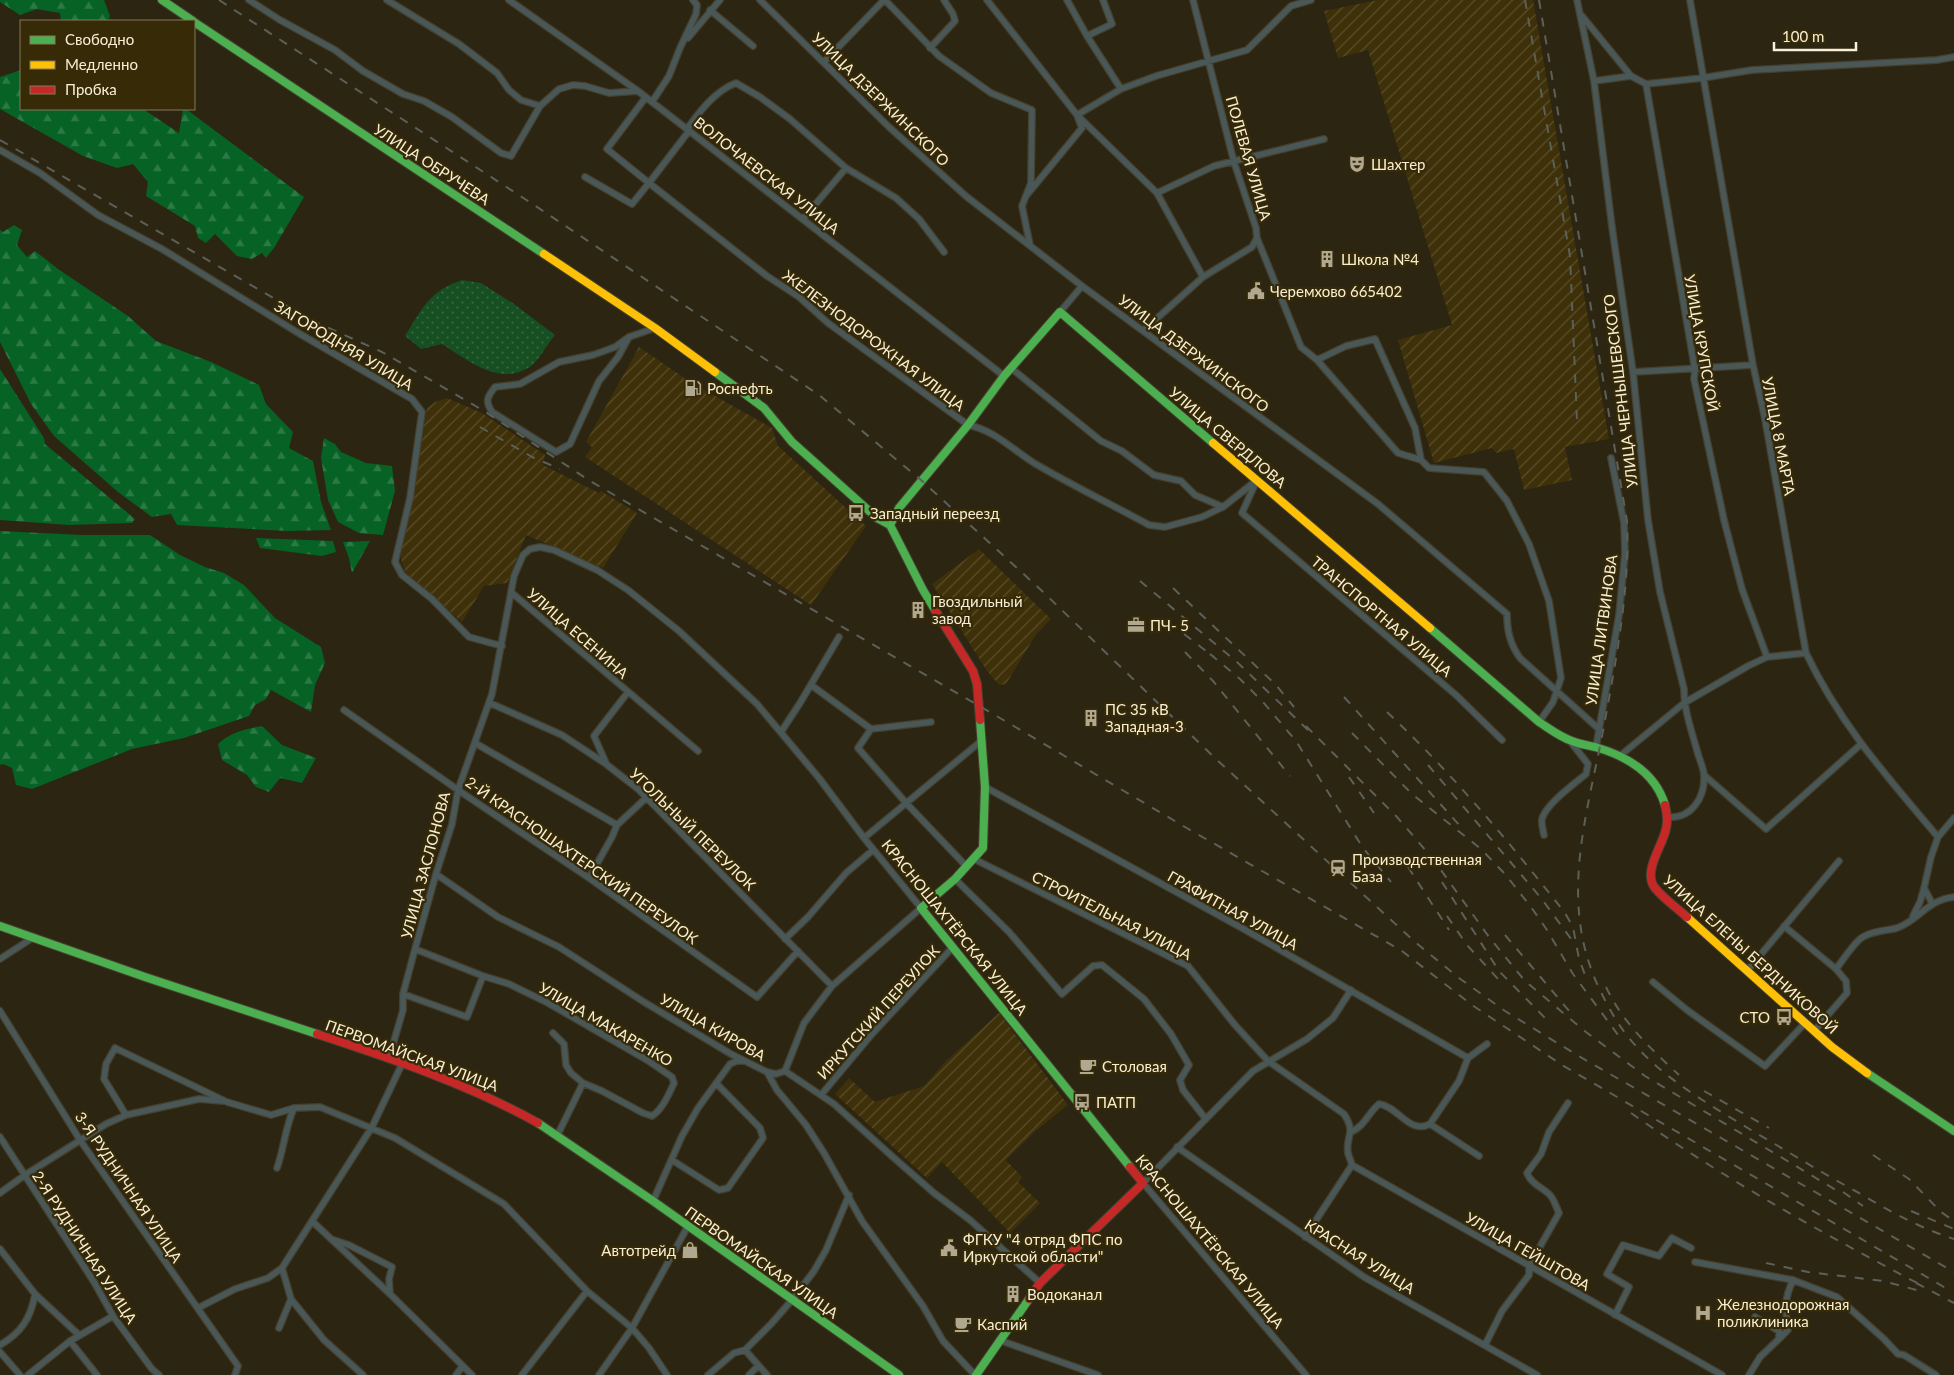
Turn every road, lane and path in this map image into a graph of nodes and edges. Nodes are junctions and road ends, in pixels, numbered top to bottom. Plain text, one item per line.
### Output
1 (162, 0) edge
2 (249, 0) edge
3 (387, 0) edge
4 (510, 0) edge
5 (693, 0) edge
6 (720, 0) edge
7 (760, 0) edge
8 (884, 0) edge
9 (944, 0) edge
10 (987, 0) edge
11 (1067, 0) edge
12 (1103, 0) edge
13 (1193, 0) edge
14 (1311, 0) edge
15 (1578, 0) edge
16 (1690, 0) edge
17 (1298, 2) edge
18 (710, 10) junction
19 (1580, 14) junction
20 (190, 20) edge
21 (195, 23) edge
22 (1087, 36) junction
23 (753, 46) dead end
24 (680, 48) junction
25 (930, 48) junction
26 (1954, 57) edge
27 (1210, 61) junction
28 (824, 62) junction
29 (1631, 76) junction
30 (1702, 78) junction
31 (1594, 82) junction
32 (1646, 84) junction
33 (1121, 89) junction
34 (638, 91) junction
35 (646, 97) junction
36 (652, 102) junction
37 (540, 106) junction
38 (1077, 115) junction
39 (688, 130) junction
40 (1324, 139) dead end
41 (0, 150) edge
42 (1234, 162) junction
43 (846, 168) junction
44 (585, 177) dead end
45 (648, 183) junction
46 (1157, 193) junction
47 (1026, 196) junction
48 (803, 219) junction
49 (1257, 238) junction
50 (1030, 245) junction
51 (944, 252) dead end
52 (1203, 277) junction
53 (1082, 286) junction
54 (1060, 312) junction
55 (655, 328) junction
56 (1144, 330) junction
57 (629, 337) junction
58 (1317, 360) junction
59 (1753, 365) junction
60 (1011, 368) junction
61 (1695, 370) junction
62 (1632, 372) junction
63 (1004, 376) junction
64 (968, 425) junction
65 (1611, 458) dead end
66 (1421, 460) junction
67 (1257, 480) junction
68 (1223, 507) junction
69 (890, 525) junction
70 (540, 548) joint
71 (512, 593) junction
72 (839, 637) dead end
73 (502, 646) junction
74 (1806, 653) junction
75 (1767, 658) junction
76 (811, 685) junction
77 (1557, 691) junction
78 (628, 692) junction
79 (490, 703) junction
80 (1684, 703) junction
81 (344, 710) dead end
82 (931, 722) dead end
83 (1539, 722) junction
84 (871, 728) junction
85 (1600, 730) junction
86 (781, 732) junction
87 (1502, 740) dead end
88 (1570, 741) junction
89 (980, 742) junction
90 (475, 743) junction
91 (1860, 745) junction
92 (1596, 747) junction
93 (698, 750) dead end
94 (1621, 755) junction
95 (606, 764) junction
96 (1704, 775) junction
97 (985, 787) junction
98 (458, 790) junction
99 (646, 798) junction
100 (907, 804) junction
101 (1668, 817) junction
102 (1954, 818) edge
103 (617, 825) junction
104 (1544, 835) dead end
105 (1938, 837) junction
106 (864, 838) junction
107 (873, 850) junction
108 (974, 859) junction
109 (1838, 861) dead end
110 (966, 867) junction
111 (436, 874) junction
112 (588, 878) junction
113 (955, 879) junction
114 (1924, 888) junction
115 (1954, 897) edge
116 (1932, 903) junction
117 (921, 908) junction
118 (1912, 920) junction
119 (0, 926) edge
120 (1784, 926) junction
121 (34, 937) junction
122 (785, 938) junction
123 (953, 947) junction
124 (415, 949) junction
125 (798, 951) junction
126 (0, 958) edge
127 (1836, 970) junction
128 (1747, 971) junction
129 (483, 976) junction
130 (1652, 982) dead end
131 (832, 986) junction
132 (1351, 990) junction
133 (403, 994) junction
134 (0, 1010) edge
135 (1805, 1023) junction
136 (1814, 1031) junction
137 (553, 1033) dead end
138 (1487, 1044) dead end
139 (389, 1058) junction
140 (1468, 1058) junction
141 (746, 1060) junction
142 (1268, 1061) junction
143 (402, 1064) junction
144 (785, 1071) junction
145 (767, 1072) junction
146 (583, 1083) junction
147 (716, 1083) junction
148 (821, 1094) junction
149 (227, 1102) junction
150 (1568, 1103) dead end
151 (294, 1108) junction
152 (126, 1115) junction
153 (1205, 1118) junction
154 (1430, 1124) junction
155 (372, 1127) junction
156 (1351, 1132) junction
157 (1954, 1132) edge
158 (557, 1136) junction
159 (0, 1137) edge
160 (80, 1140) junction
161 (1177, 1147) junction
162 (1480, 1156) dead end
163 (672, 1160) junction
164 (1352, 1165) junction
165 (278, 1168) dead end
166 (25, 1175) junction
167 (1143, 1183) junction
168 (0, 1193) edge
169 (849, 1195) junction
170 (654, 1201) junction
171 (313, 1222) junction
172 (688, 1226) junction
173 (1304, 1237) junction
174 (329, 1238) junction
175 (1691, 1248) dead end
176 (0, 1249) edge
177 (1695, 1262) dead end
178 (1529, 1266) junction
179 (282, 1268) junction
180 (1793, 1280) junction
181 (1040, 1283) junction
182 (587, 1291) junction
183 (35, 1294) junction
184 (390, 1294) junction
185 (291, 1298) junction
186 (792, 1300) junction
187 (198, 1308) junction
188 (1615, 1315) junction
189 (113, 1316) junction
190 (1755, 1317) dead end
191 (279, 1328) dead end
192 (632, 1328) junction
193 (78, 1335) junction
194 (1779, 1339) junction
195 (999, 1340) junction
196 (70, 1341) junction
197 (1484, 1345) junction
198 (0, 1346) edge
199 (745, 1350) junction
200 (0, 1352) edge
201 (758, 1366) junction
202 (462, 1367) junction
203 (20, 1375) edge
204 (28, 1375) edge
205 (97, 1375) edge
206 (159, 1375) edge
207 (235, 1375) edge
208 (363, 1375) edge
209 (456, 1375) edge
210 (472, 1375) edge
211 (522, 1375) edge
212 (598, 1375) edge
213 (667, 1375) edge
214 (708, 1375) edge
215 (749, 1375) edge
216 (767, 1375) edge
217 (899, 1375) edge
218 (976, 1375) edge
219 (1098, 1375) edge
220 (1306, 1375) edge
221 (1537, 1375) edge
222 (1722, 1375) edge
223 (1749, 1375) edge
224 (1936, 1375) edge

1 - 20 street, УЛИЦА ОБРУЧЕВА
2 - 37 street
3 - 37 street
4 - 34 street, ВОЛОЧАЕВСКАЯ УЛИЦА
5 - 24 street
6 - 18 street
7 - 28 street, УЛИЦА ДЗЕРЖИНСКОГО
8 - 25 street
8 - 28 street
9 - 25 street
10 - 38 street
11 - 22 street
12 - 22 street
13 - 27 street, ПОЛЕВАЯ УЛИЦА
14 - 17 street
15 - 19 street, УЛИЦА ЧЕРНЫШЕВСКОГО
16 - 30 street, УЛИЦА 8 МАРТА
17 - 27 street
18 - 23 street
18 - 24 street
19 - 29 street
19 - 31 street, УЛИЦА ЧЕРНЫШЕВСКОГО
21 - 55 street, УЛИЦА ОБРУЧЕВА
22 - 33 street
24 - 36 street
25 - 47 street
26 - 30 street
27 - 33 street
27 - 42 street, ПОЛЕВАЯ УЛИЦА
28 - 50 street, УЛИЦА ДЗЕРЖИНСКОГО
29 - 31 street
29 - 32 street
30 - 32 street
30 - 59 street, УЛИЦА 8 МАРТА
31 - 62 street, УЛИЦА ЧЕРНЫШЕВСКОГО
32 - 61 street, УЛИЦА КРУПСКОЙ
33 - 38 street
34 - 35 street, ВОЛОЧАЕВСКАЯ УЛИЦА
34 - 37 street
35 - 36 street, ВОЛОЧАЕВСКАЯ УЛИЦА
35 - 45 street, ЖЕЛЕЗНОДОРОЖНАЯ УЛИЦА
36 - 39 street, ВОЛОЧАЕВСКАЯ УЛИЦА
38 - 46 street
38 - 47 street
39 - 43 street
39 - 45 street
39 - 48 street, ВОЛОЧАЕВСКАЯ УЛИЦА
40 - 42 street
41 - 73 street, ЗАГОРОДНЯЯ УЛИЦА
42 - 46 street
42 - 49 street, ПОЛЕВАЯ УЛИЦА
43 - 48 street
43 - 51 street
44 - 45 street
45 - 64 street, ЖЕЛЕЗНОДОРОЖНАЯ УЛИЦА
46 - 52 street
47 - 50 street
48 - 63 street, ВОЛОЧАЕВСКАЯ УЛИЦА
49 - 52 street, ПОЛЕВАЯ УЛИЦА
49 - 58 street
50 - 53 street, УЛИЦА ДЗЕРЖИНСКОГО
52 - 56 street, ПОЛЕВАЯ УЛИЦА
53 - 54 street
53 - 56 street, УЛИЦА ДЗЕРЖИНСКОГО
54 - 60 street
54 - 67 street, УЛИЦА СВЕРДЛОВА
55 - 57 street
55 - 69 street, УЛИЦА ОБРУЧЕВА
56 - 77 street, УЛИЦА ДЗЕРЖИНСКОГО
57 - 57 street
58 - 66 street
58 - 66 street
59 - 61 street
59 - 74 street, УЛИЦА 8 МАРТА
60 - 63 street
60 - 68 street
61 - 62 street
61 - 75 street, УЛИЦА КРУПСКОЙ
62 - 80 street, УЛИЦА ЧЕРНЫШЕВСКОГО
63 - 64 street
64 - 68 street, ЖЕЛЕЗНОДОРОЖНАЯ УЛИЦА
64 - 69 street
65 - 85 street, УЛИЦА ЛИТВИНОВА
66 - 77 street
67 - 68 street, ЖЕЛЕЗНОДОРОЖНАЯ УЛИЦА
67 - 83 street, УЛИЦА СВЕРДЛОВА
67 - 87 street, ТРАНСПОРТНАЯ УЛИЦА
69 - 89 street
70 - 71 street, УЛИЦА ЗАСЛОНОВА
70 - 86 street, КРАСНОШАХТЁРСКАЯ УЛИЦА
71 - 73 street, УЛИЦА ЗАСЛОНОВА
71 - 78 street, УЛИЦА ЕСЕНИНА
72 - 76 street
73 - 79 street, УЛИЦА ЗАСЛОНОВА
74 - 75 street
74 - 91 street, УЛИЦА 8 МАРТА
75 - 80 street
76 - 84 street
76 - 86 street
77 - 83 street
77 - 85 street, УЛИЦА ДЗЕРЖИНСКОГО
78 - 93 street
78 - 95 street
79 - 90 street, УЛИЦА ЗАСЛОНОВА
79 - 95 street, УГОЛЬНЫЙ ПЕРЕУЛОК
80 - 94 street
80 - 96 street, УЛИЦА ЧЕРНЫШЕВСКОГО
81 - 98 street, 2-Й КРАСНОШАХТЕРСКИЙ ПЕРЕУЛОК
82 - 84 street
83 - 88 street
84 - 100 street
85 - 92 street, УЛИЦА ЛИТВИНОВА
86 - 106 street, КРАСНОШАХТЁРСКАЯ УЛИЦА
88 - 92 street
88 - 104 street
89 - 97 street
89 - 100 street
90 - 98 street, УЛИЦА ЗАСЛОНОВА
90 - 103 street
91 - 96 street
91 - 105 street, УЛИЦА 8 МАРТА
92 - 94 street
94 - 101 street
95 - 99 street, УГОЛЬНЫЙ ПЕРЕУЛОК
96 - 101 street, УЛИЦА ЧЕРНЫШЕВСКОГО
97 - 108 street
97 - 132 street, ГРАФИТНАЯ УЛИЦА
98 - 111 street, УЛИЦА ЗАСЛОНОВА
98 - 112 street, 2-Й КРАСНОШАХТЕРСКИЙ ПЕРЕУЛОК
99 - 103 street
99 - 122 street, УГОЛЬНЫЙ ПЕРЕУЛОК
100 - 106 street
100 - 110 street
101 - 128 street, УЛИЦА ЕЛЕНЫ БЕРДНИКОВОЙ
102 - 105 street
103 - 112 street
105 - 114 street
106 - 107 street, КРАСНОШАХТЁРСКАЯ УЛИЦА
107 - 117 street, КРАСНОШАХТЁРСКАЯ УЛИЦА
107 - 122 street
108 - 110 street
108 - 142 street, СТРОИТЕЛЬНАЯ УЛИЦА
109 - 120 street
110 - 113 street
111 - 124 street, УЛИЦА ЗАСЛОНОВА
111 - 141 street, УЛИЦА КИРОВА
112 - 125 street, 2-Й КРАСНОШАХТЕРСКИЙ ПЕРЕУЛОК
113 - 117 street
113 - 153 street
114 - 116 street
114 - 118 street
115 - 116 street
116 - 118 street
117 - 123 street, КРАСНОШАХТЁРСКАЯ УЛИЦА
117 - 131 street
118 - 127 street
119 - 121 street, ПЕРВОМАЙСКАЯ УЛИЦА
120 - 127 street
120 - 128 street
121 - 126 street
121 - 139 street, ПЕРВОМАЙСКАЯ УЛИЦА
122 - 125 street, УГОЛЬНЫЙ ПЕРЕУЛОК
123 - 148 street, ИРКУТСКИЙ ПЕРЕУЛОК
123 - 167 street, КРАСНОШАХТЁРСКАЯ УЛИЦА
124 - 129 street, УЛИЦА МАКАРЕНКО
124 - 133 street, УЛИЦА ЗАСЛОНОВА
125 - 131 street, УГОЛЬНЫЙ ПЕРЕУЛОК
127 - 136 street
128 - 135 street, УЛИЦА ЕЛЕНЫ БЕРДНИКОВОЙ
129 - 133 street
129 - 146 street, УЛИЦА МАКАРЕНКО
130 - 135 street
131 - 144 street
132 - 140 street, ГРАФИТНАЯ УЛИЦА
132 - 142 street
133 - 139 street, УЛИЦА ЗАСЛОНОВА
134 - 160 street, 3-Я РУДНИЧНАЯ УЛИЦА
135 - 136 street, УЛИЦА ЕЛЕНЫ БЕРДНИКОВОЙ
136 - 157 street, УЛИЦА ЕЛЕНЫ БЕРДНИКОВОЙ
137 - 146 street, УЛИЦА МАКАРЕНКО
138 - 140 street
139 - 143 street, ПЕРВОМАЙСКАЯ УЛИЦА
140 - 154 street
141 - 145 street, УЛИЦА КИРОВА
141 - 147 street
142 - 153 street
142 - 156 street, СТРОИТЕЛЬНАЯ УЛИЦА
143 - 155 street
143 - 158 street, ПЕРВОМАЙСКАЯ УЛИЦА
144 - 145 street
144 - 148 street
145 - 169 street, УЛИЦА КИРОВА
146 - 158 street
147 - 163 street
147 - 163 street
148 - 181 street
149 - 151 street
149 - 152 street
149 - 152 street
150 - 178 street
151 - 155 street
151 - 165 street
152 - 160 street
153 - 161 street
154 - 156 street
154 - 162 street
155 - 171 street
155 - 182 street
156 - 164 street
158 - 170 street, ПЕРВОМАЙСКАЯ УЛИЦА
159 - 166 street, 2-Я РУДНИЧНАЯ УЛИЦА
160 - 166 street
160 - 187 street, 3-Я РУДНИЧНАЯ УЛИЦА
161 - 167 street
161 - 173 street, КРАСНАЯ УЛИЦА
163 - 170 street
164 - 173 street
164 - 178 street, УЛИЦА ГЕЙШТОВА
166 - 168 street
166 - 189 street, 2-Я РУДНИЧНАЯ УЛИЦА
167 - 181 street
167 - 220 street, КРАСНОШАХТЁРСКАЯ УЛИЦА
169 - 186 street
169 - 218 street, УЛИЦА КИРОВА
170 - 172 street, ПЕРВОМАЙСКАЯ УЛИЦА
171 - 174 street
171 - 179 street
172 - 186 street, ПЕРВОМАЙСКАЯ УЛИЦА
172 - 192 street
173 - 197 street, КРАСНАЯ УЛИЦА
174 - 184 street
174 - 184 street
175 - 188 street
176 - 183 street
177 - 180 street
178 - 188 street, УЛИЦА ГЕЙШТОВА
178 - 197 street
179 - 185 street
179 - 187 street
180 - 194 street
180 - 224 street
181 - 195 street
182 - 192 street
182 - 211 street
183 - 193 street
183 - 198 street
184 - 202 street
185 - 191 street
185 - 208 street
186 - 199 street
186 - 217 street, ПЕРВОМАЙСКАЯ УЛИЦА
187 - 207 street, 3-Я РУДНИЧНАЯ УЛИЦА
188 - 222 street, УЛИЦА ГЕЙШТОВА
189 - 193 street
189 - 206 street, 2-Я РУДНИЧНАЯ УЛИЦА
190 - 194 street
192 - 212 street
192 - 213 street
193 - 196 street
194 - 223 street
195 - 218 street
195 - 219 street
196 - 204 street
196 - 205 street
197 - 221 street, КРАСНАЯ УЛИЦА
199 - 201 street
199 - 214 street
200 - 203 street
201 - 215 street
201 - 216 street
202 - 209 street
202 - 210 street

